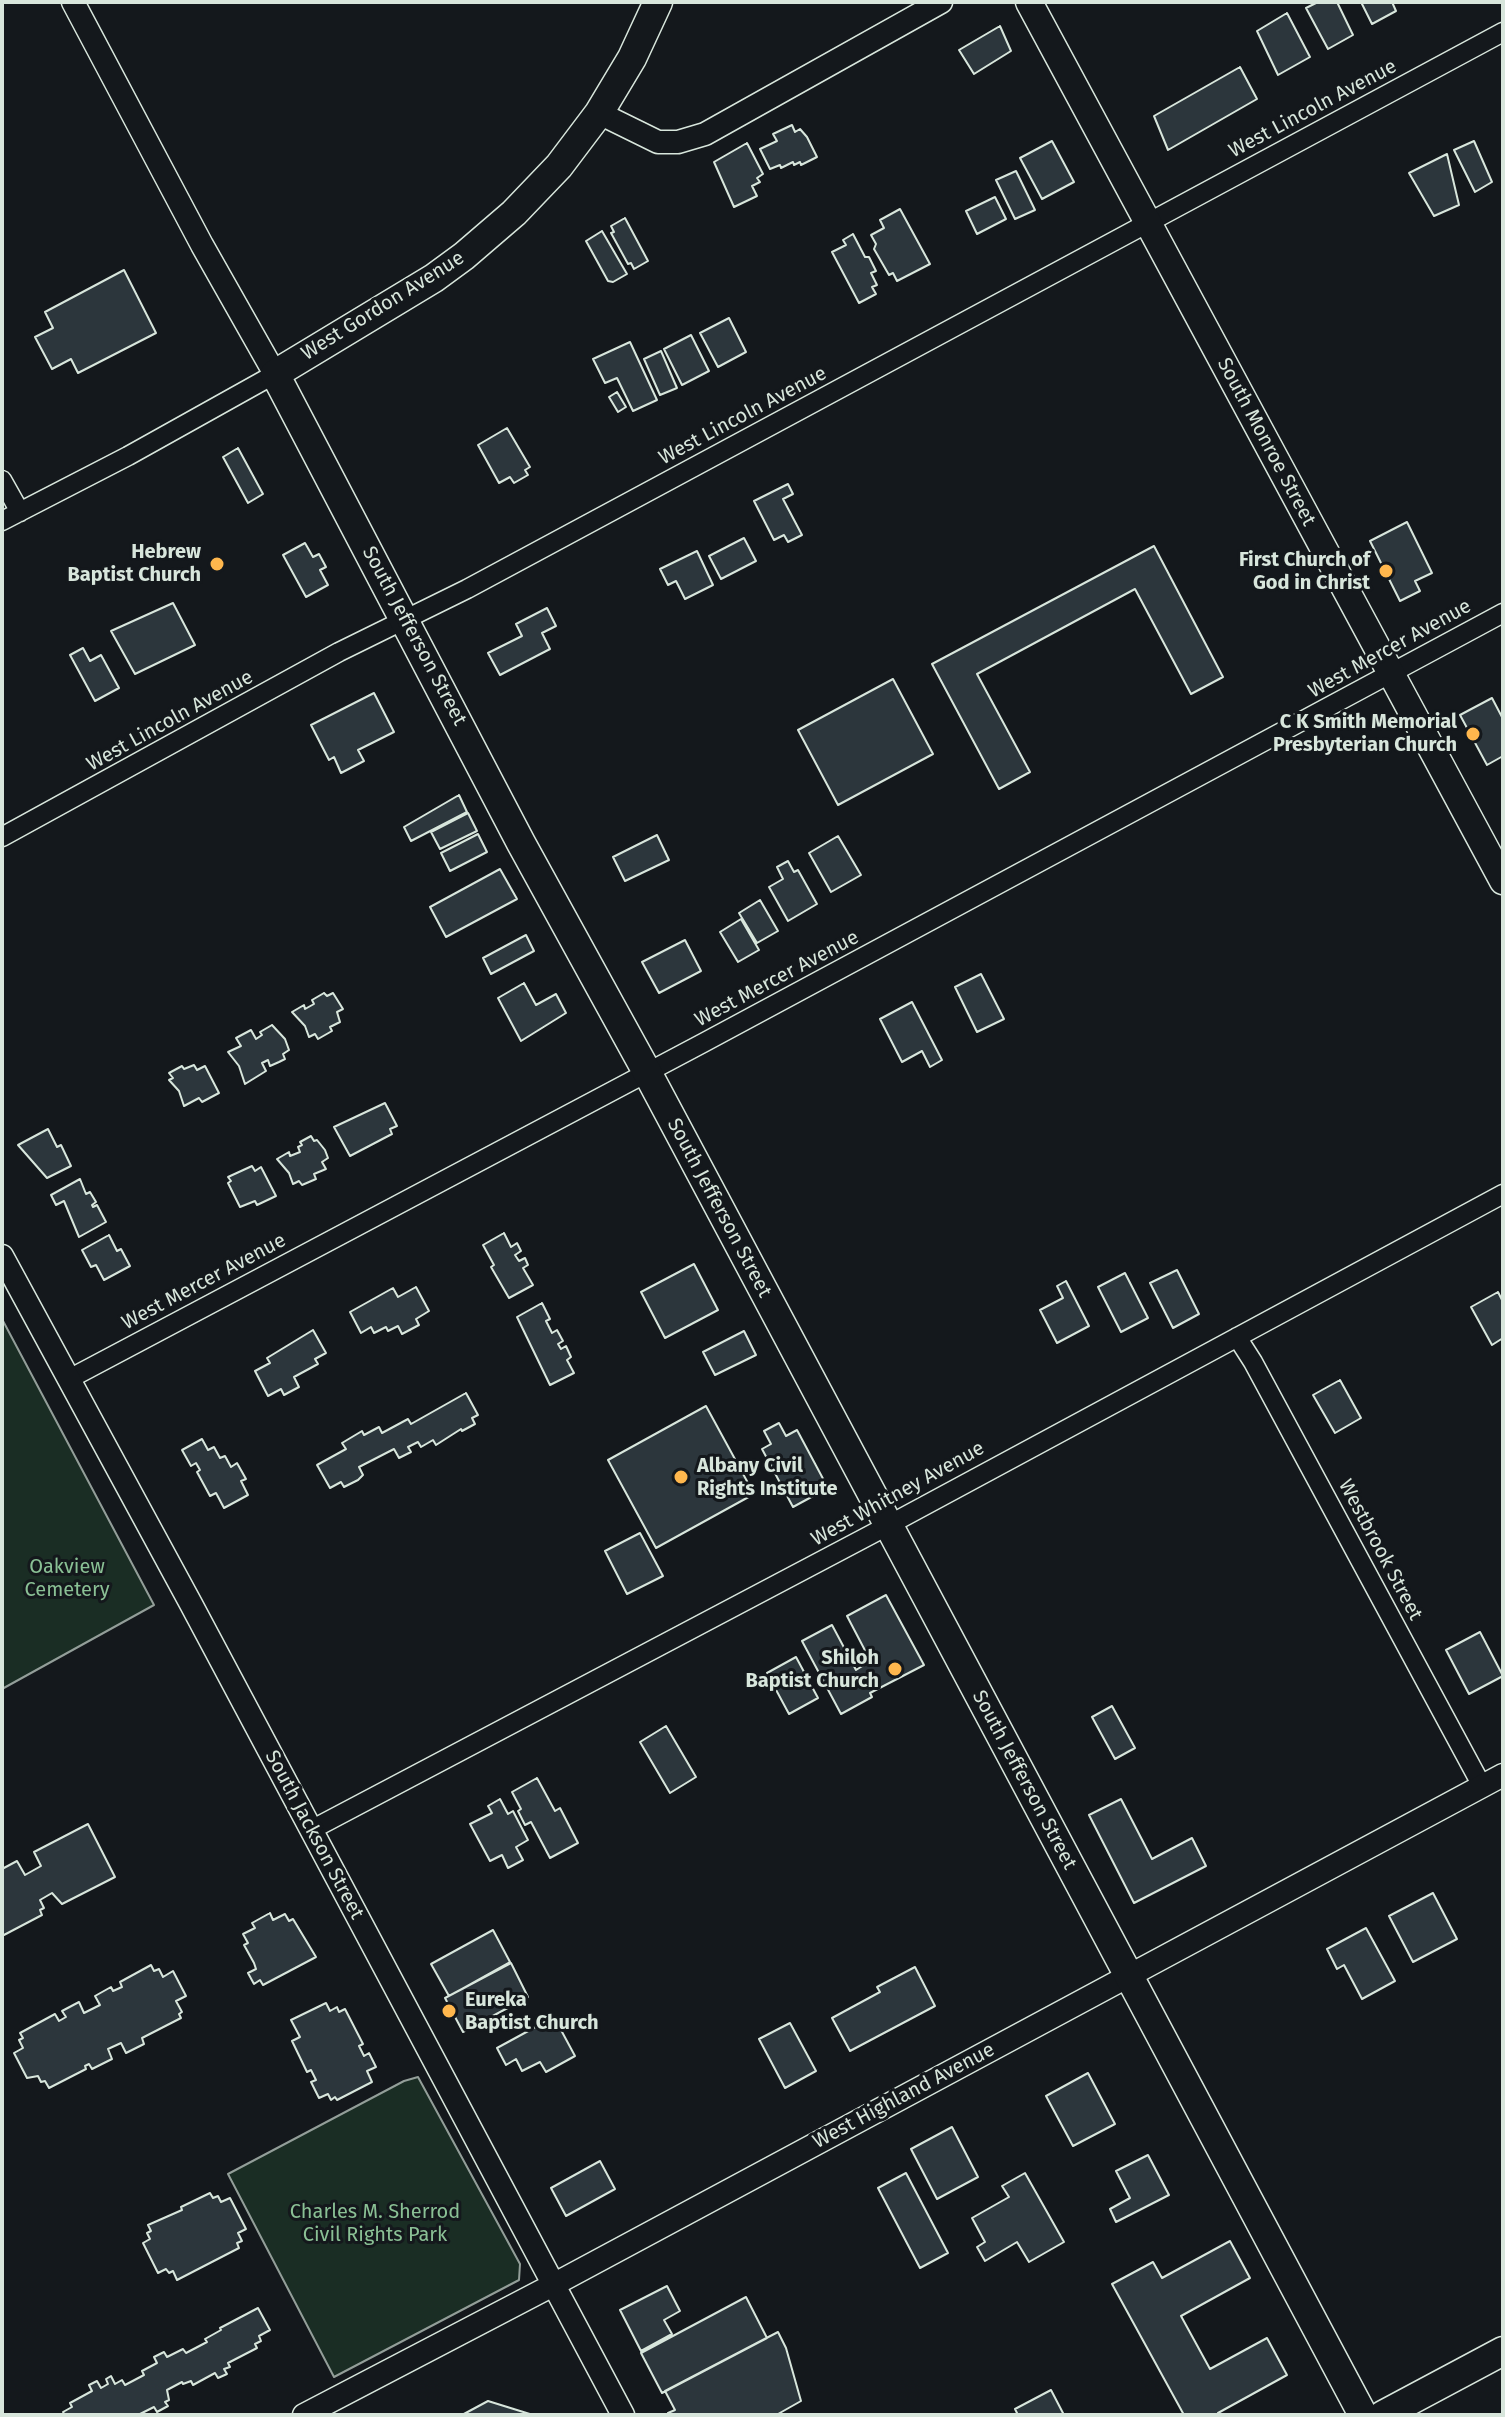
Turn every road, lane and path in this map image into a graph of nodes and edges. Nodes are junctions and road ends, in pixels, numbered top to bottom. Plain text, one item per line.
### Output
1 (73, 2) edge
2 (658, 2) edge
3 (941, 2) edge
4 (1029, 2) edge
5 (1503, 32) edge
6 (599, 113) junction
7 (1149, 225) junction
8 (275, 374) junction
9 (2, 480) edge
10 (20, 512) junction
11 (2, 521) edge
12 (1503, 613) edge
13 (406, 621) junction
14 (1390, 673) junction
15 (2, 837) edge
16 (1503, 881) edge
17 (647, 1072) junction
18 (1503, 1194) edge
19 (2, 1256) edge
20 (1237, 1337) junction
21 (69, 1379) junction
22 (888, 1524) junction
23 (1503, 1775) edge
24 (1482, 1786) junction
25 (311, 1830) junction
26 (1128, 1975) junction
27 (553, 2285) junction
28 (1503, 2351) edge
29 (304, 2415) edge
30 (623, 2415) edge
31 (1363, 2415) edge
32 (1383, 2415) edge

1 - 8 street, South Jefferson Street
2 - 6 main road, West Gordon Avenue
3 - 6 street
4 - 7 main road, South Monroe Street
5 - 7 street, West Lincoln Avenue
6 - 8 main road, West Gordon Avenue
7 - 13 street, West Lincoln Avenue
7 - 14 main road, South Monroe Street
8 - 10 street, West Gordon Avenue
8 - 13 main road, South Jefferson Street
9 - 10 street
10 - 11 street, West Gordon Avenue
12 - 14 street, West Mercer Avenue
13 - 15 street, West Lincoln Avenue
13 - 17 main road, South Jefferson Street
14 - 16 main road, South Monroe Street
14 - 17 street, West Mercer Avenue
17 - 21 street, West Mercer Avenue
17 - 22 main road, South Jefferson Street
18 - 20 street, West Whitney Avenue
19 - 21 street, South Jackson Street
20 - 22 street, West Whitney Avenue
20 - 24 street, Westbrook Street
21 - 25 street, South Jackson Street
22 - 25 street, West Whitney Avenue
22 - 26 main road, South Jefferson Street
23 - 24 street, West Highland Avenue
24 - 26 street, West Highland Avenue
25 - 27 street, South Jackson Street
26 - 27 street, West Highland Avenue
26 - 31 main road, South Jefferson Street
27 - 29 street, West Highland Avenue
27 - 30 street, South Jackson Street
28 - 32 main road

